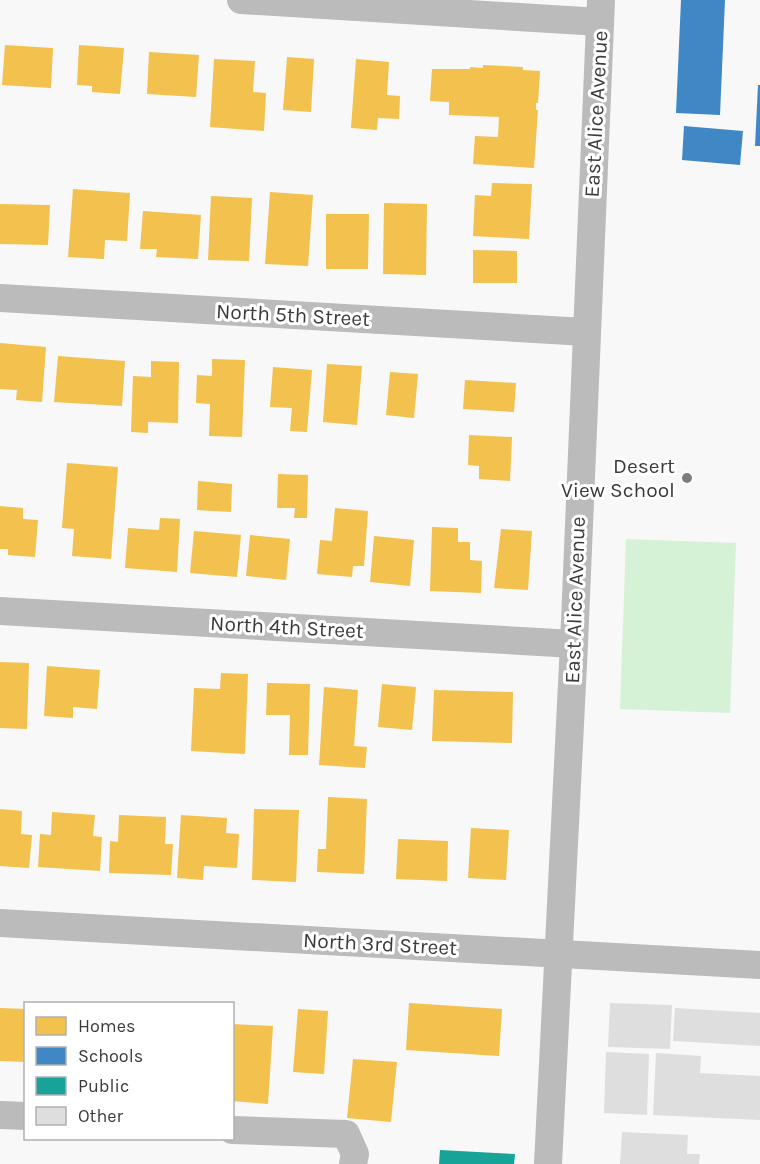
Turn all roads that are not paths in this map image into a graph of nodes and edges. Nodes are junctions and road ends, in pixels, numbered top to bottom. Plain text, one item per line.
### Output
1 (241, 0) edge
2 (601, 11) edge
3 (0, 298) edge
4 (586, 332) junction
5 (0, 611) edge
6 (574, 644) junction
7 (0, 923) edge
8 (559, 954) junction
9 (760, 964) edge
10 (0, 1115) edge
11 (24, 1116) edge
12 (234, 1130) edge
13 (353, 1164) edge
14 (548, 1164) edge

1 - 2 street
2 - 4 street, East Alice Avenue
3 - 4 street, North 5th Street
4 - 6 street, East Alice Avenue
5 - 6 street, North 4th Street
6 - 8 street, East Alice Avenue
7 - 8 street, North 3rd Street
8 - 9 street, North 3rd Street
8 - 14 street, East Alice Avenue
10 - 11 street
12 - 13 street

